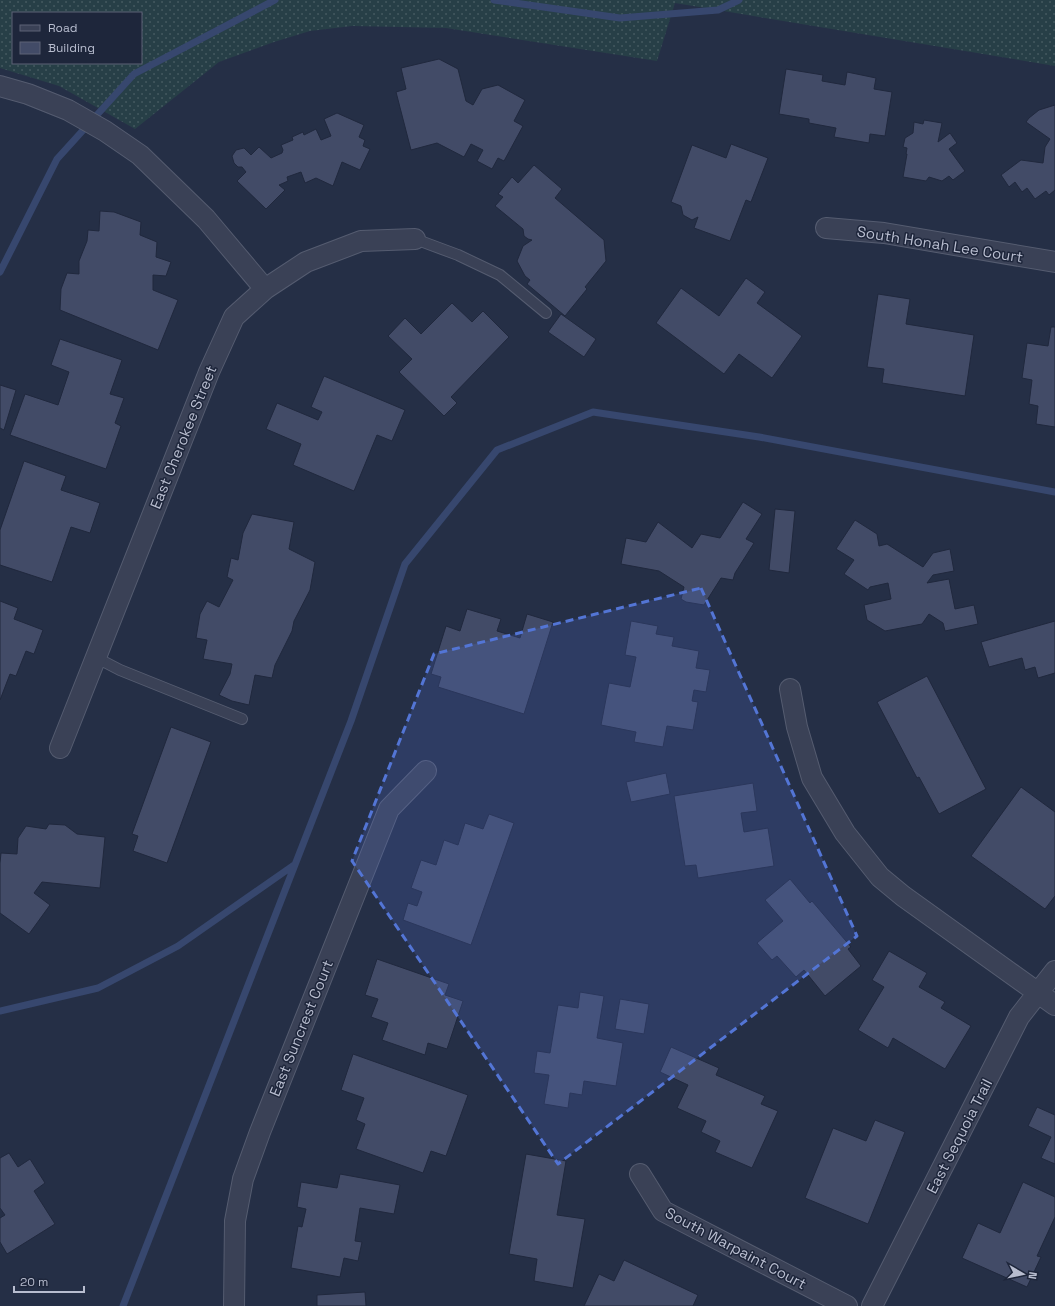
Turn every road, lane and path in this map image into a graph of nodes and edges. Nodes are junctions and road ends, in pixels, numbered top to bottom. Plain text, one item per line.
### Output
1 (0, 86) edge
2 (826, 228) dead end
3 (415, 239) joint
4 (1055, 262) edge
5 (265, 289) junction
6 (546, 313) dead end
7 (95, 657) junction
8 (790, 689) dead end
9 (242, 719) dead end
10 (60, 748) dead end
11 (426, 771) dead end
12 (1055, 971) edge
13 (1039, 992) junction
14 (1055, 1004) edge
15 (640, 1174) dead end
16 (234, 1306) edge
17 (847, 1306) edge
18 (872, 1306) edge

1 - 5 street
2 - 4 street, South Honah Lee Court
3 - 5 street, East Cherokee Street
3 - 6 lane
5 - 7 street, East Cherokee Street
7 - 9 lane
7 - 10 street, East Cherokee Street
8 - 13 street
11 - 16 street, East Suncrest Court
12 - 13 street, East Sequoia Trail
13 - 14 street
13 - 18 street, East Sequoia Trail
15 - 17 street, South Warpaint Court

